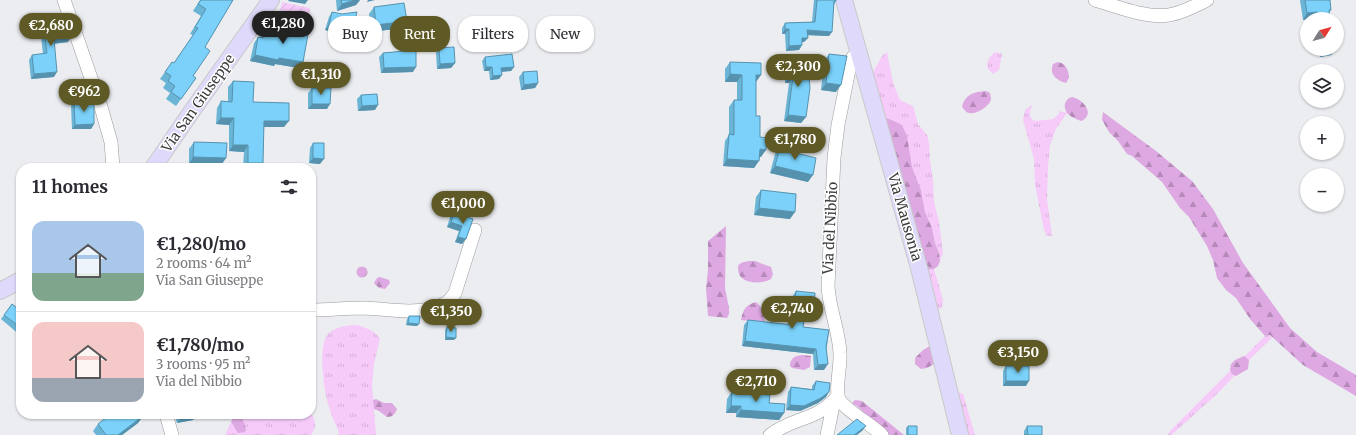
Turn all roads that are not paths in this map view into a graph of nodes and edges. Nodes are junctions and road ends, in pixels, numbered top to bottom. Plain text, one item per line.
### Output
1 (64, 0) edge
2 (271, 0) edge
3 (844, 0) edge
4 (1095, 0) edge
5 (1207, 0) edge
6 (859, 54) junction
7 (113, 163) edge
8 (156, 163) edge
9 (475, 230) dead end
10 (16, 283) edge
11 (0, 291) edge
12 (316, 310) edge
13 (836, 399) junction
14 (167, 419) edge
15 (172, 435) edge
16 (770, 435) edge
17 (827, 435) edge
18 (882, 435) edge
19 (960, 435) edge

1 - 7 street
2 - 8 main road, Via San Giuseppe
3 - 6 main road, Via Mausonia
4 - 5 street
6 - 13 street, Via del Nibbio
6 - 19 main road, Via Mausonia
9 - 12 street
10 - 11 main road
13 - 16 street
13 - 17 street, Via del Nibbio
13 - 18 street
14 - 15 street

